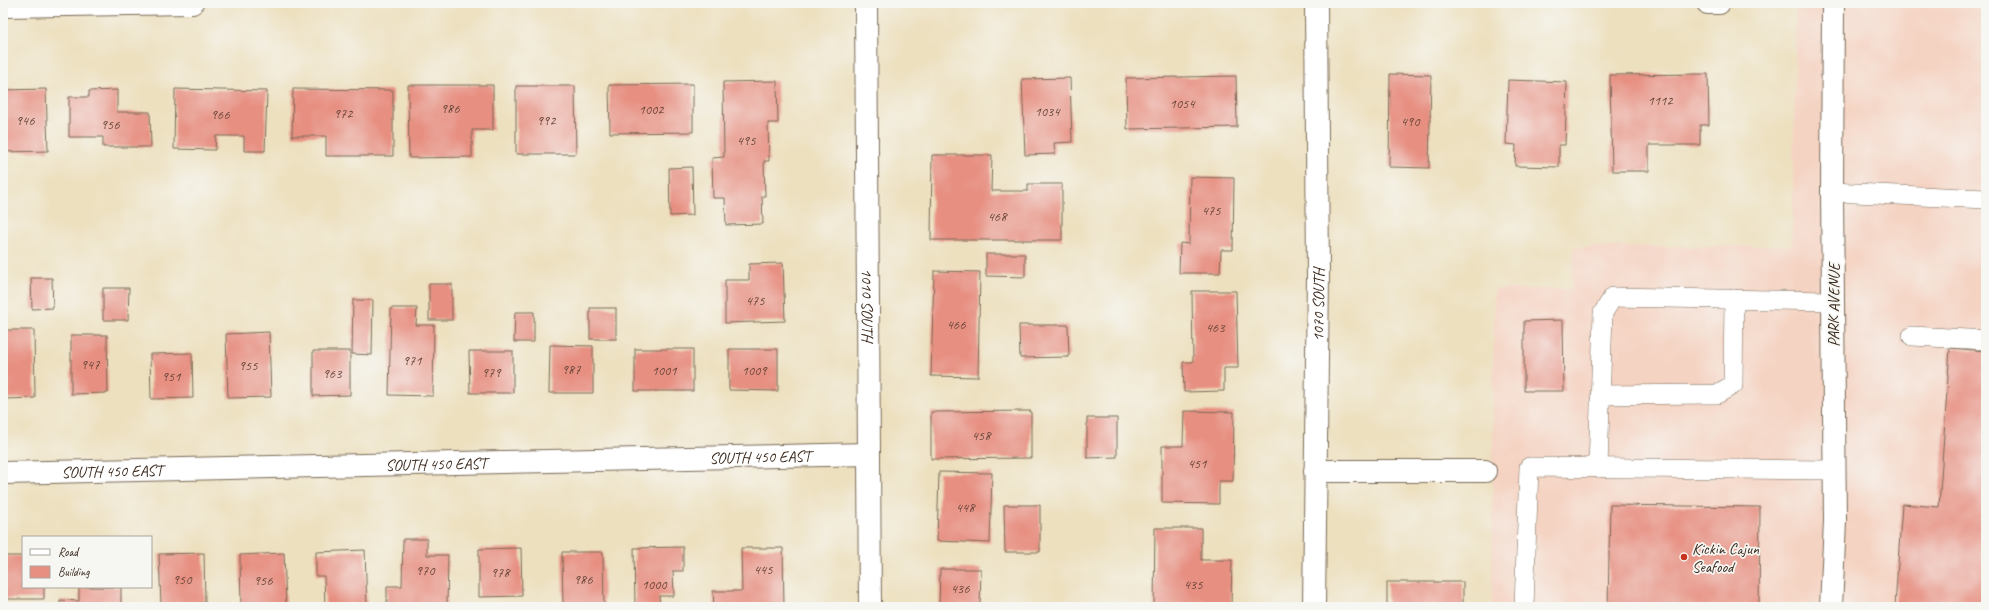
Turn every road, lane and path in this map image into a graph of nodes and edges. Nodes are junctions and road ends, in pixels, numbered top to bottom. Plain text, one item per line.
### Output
1 (192, 3) edge
2 (866, 3) edge
3 (1316, 3) edge
4 (1708, 3) edge
5 (1719, 3) edge
6 (1833, 3) edge
7 (3, 6) edge
8 (1832, 192) junction
9 (1986, 198) edge
10 (1734, 299) junction
11 (1833, 301) junction
12 (1912, 336) dead end
13 (1986, 340) edge
14 (1600, 395) junction
15 (869, 454) junction
16 (1598, 468) junction
17 (1315, 470) junction
18 (1834, 470) junction
19 (1484, 471) dead end
20 (3, 473) edge
21 (870, 607) edge
22 (1314, 607) edge
23 (1524, 607) edge
24 (1832, 607) edge

1 - 7 street
2 - 15 street, 1010 SOUTH
3 - 17 street, 1070 SOUTH
4 - 5 street
6 - 8 street, PARK AVENUE
8 - 9 lane
8 - 11 street, PARK AVENUE
10 - 11 lane
10 - 14 lane
10 - 14 lane
11 - 18 street, PARK AVENUE
12 - 13 lane
14 - 16 lane
15 - 20 street, SOUTH 450 EAST
15 - 21 street, 1010 SOUTH
16 - 18 lane
16 - 23 lane
17 - 19 street
17 - 22 street, 1070 SOUTH
18 - 24 street, PARK AVENUE

